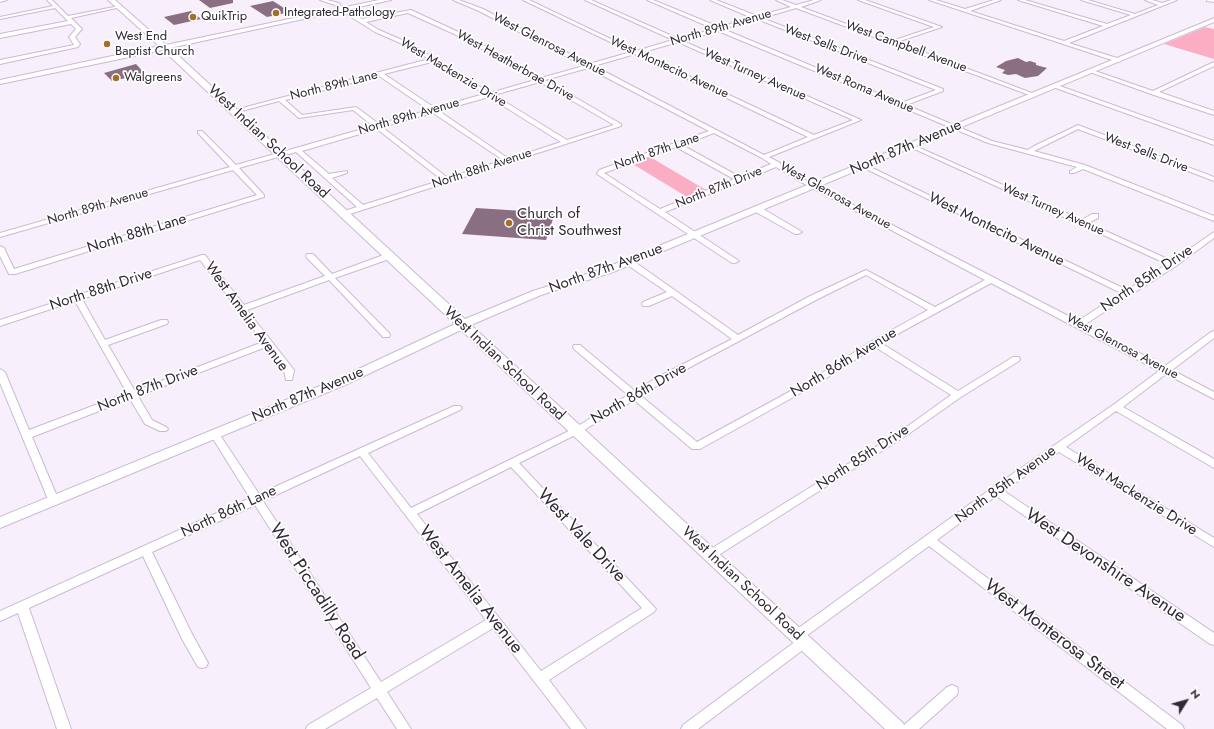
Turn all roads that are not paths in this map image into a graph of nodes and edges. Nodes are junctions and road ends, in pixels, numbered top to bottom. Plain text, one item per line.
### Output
1 (5, 0) edge
2 (48, 0) edge
3 (111, 0) edge
4 (323, 0) edge
5 (388, 0) edge
6 (455, 0) edge
7 (525, 0) edge
8 (586, 0) edge
9 (649, 0) edge
10 (712, 0) edge
11 (778, 0) edge
12 (819, 0) edge
13 (860, 0) edge
14 (932, 0) edge
15 (998, 0) edge
16 (1020, 0) edge
17 (1083, 0) edge
18 (1147, 0) edge
19 (1175, 0) edge
20 (1209, 0) edge
21 (0, 1) edge
22 (1214, 1) edge
23 (1163, 4) junction
24 (55, 7) junction
25 (119, 7) junction
26 (797, 7) junction
27 (342, 8) junction
28 (965, 11) junction
29 (1136, 15) junction
30 (0, 18) edge
31 (758, 18) junction
32 (69, 19) junction
33 (1214, 20) edge
34 (362, 21) junction
35 (1022, 22) dead end
36 (1012, 26) junction
37 (1107, 26) junction
38 (719, 29) junction
39 (0, 36) edge
40 (678, 41) junction
41 (893, 42) junction
42 (1064, 43) junction
43 (165, 47) junction
44 (636, 53) junction
45 (433, 60) junction
46 (1118, 60) junction
47 (0, 62) edge
48 (1214, 64) edge
49 (589, 66) junction
50 (1090, 71) junction
51 (380, 74) junction
52 (540, 79) junction
53 (0, 82) edge
54 (1055, 86) junction
55 (1153, 93) junction
56 (488, 94) junction
57 (1034, 95) junction
58 (280, 100) junction
59 (901, 104) junction
60 (434, 110) junction
61 (234, 111) junction
62 (1214, 113) edge
63 (858, 120) joint
64 (619, 125) joint
65 (376, 126) junction
66 (955, 127) junction
67 (200, 132) dead end
68 (715, 132) junction
69 (813, 137) junction
70 (566, 142) junction
71 (1214, 143) edge
72 (677, 145) junction
73 (911, 146) junction
74 (296, 149) junction
75 (1029, 152) junction
76 (280, 154) junction
77 (764, 157) junction
78 (508, 161) junction
79 (778, 164) junction
80 (864, 166) junction
81 (1083, 166) junction
82 (235, 168) junction
83 (345, 172) dead end
84 (1072, 172) dead end
85 (327, 177) junction
86 (1214, 179) edge
87 (740, 180) junction
88 (447, 181) junction
89 (814, 186) junction
90 (362, 208) junction
91 (757, 209) junction
92 (659, 212) junction
93 (344, 214) junction
94 (1095, 216) dead end
95 (1214, 219) edge
96 (1082, 223) junction
97 (798, 232) dead end
98 (1214, 234) edge
99 (0, 235) edge
100 (695, 235) junction
101 (0, 248) edge
102 (310, 256) dead end
103 (389, 256) junction
104 (202, 257) joint
105 (735, 261) dead end
106 (629, 262) junction
107 (1173, 264) junction
108 (331, 277) junction
109 (992, 279) junction
110 (672, 293) junction
111 (1127, 293) junction
112 (77, 298) junction
113 (646, 304) dead end
114 (241, 309) junction
115 (934, 310) junction
116 (164, 322) dead end
117 (0, 323) edge
118 (462, 324) junction
119 (1079, 324) junction
120 (386, 335) dead end
121 (1214, 335) edge
122 (738, 339) junction
123 (104, 343) junction
124 (875, 343) junction
125 (268, 344) junction
126 (577, 347) dead end
127 (1016, 359) dead end
128 (1166, 370) junction
129 (0, 372) edge
130 (289, 378) dead end
131 (634, 394) junction
132 (132, 395) junction
133 (958, 395) junction
134 (1214, 396) edge
135 (1116, 407) junction
136 (458, 408) dead end
137 (163, 429) dead end
138 (576, 431) junction
139 (215, 434) junction
140 (27, 435) junction
141 (1059, 446) junction
142 (361, 451) junction
143 (512, 462) junction
144 (1214, 464) edge
145 (996, 491) junction
146 (257, 499) junction
147 (54, 501) junction
148 (410, 513) junction
149 (0, 523) edge
150 (930, 540) junction
151 (1214, 544) edge
152 (146, 550) junction
153 (710, 555) junction
154 (22, 606) junction
155 (0, 616) edge
156 (495, 621) junction
157 (801, 639) junction
158 (1214, 640) edge
159 (202, 663) dead end
160 (540, 679) junction
161 (379, 690) junction
162 (952, 691) dead end
163 (64, 729) edge
164 (313, 729) edge
165 (404, 729) edge
166 (579, 729) edge
167 (688, 729) edge
168 (897, 729) edge
169 (909, 729) edge
170 (1177, 729) edge

1 - 21 street
2 - 24 street
3 - 25 main road, West Indian School Road
4 - 27 street, West Mackenzie Drive
5 - 27 main road
6 - 49 street, West Glenrosa Avenue
7 - 44 street, West Montecito Avenue
8 - 40 street, West Turney Avenue
9 - 38 street, West Roma Avenue
10 - 31 street, West Sells Drive
11 - 26 street, West Campbell Avenue
12 - 26 street, North 89th Avenue
13 - 41 street
14 - 28 street
15 - 28 street
16 - 37 street
17 - 29 street
18 - 23 street
19 - 23 street
20 - 22 street
23 - 29 street
24 - 30 street
24 - 32 street
25 - 32 street
25 - 43 main road, West Indian School Road
26 - 31 street, North 89th Avenue
26 - 41 street, West Campbell Avenue
27 - 34 street, West Mackenzie Drive
27 - 43 main road
28 - 36 street
29 - 37 street
31 - 38 street, North 89th Avenue
31 - 59 street, West Sells Drive
32 - 39 street
32 - 47 street
33 - 46 main road, North 87th Avenue
34 - 45 street, West Mackenzie Drive
34 - 52 street, West Heatherbrae Drive
35 - 36 street
36 - 42 street
37 - 42 street
38 - 40 street, North 89th Avenue
38 - 59 street, West Roma Avenue
40 - 44 street, North 89th Avenue
40 - 63 street, West Turney Avenue
41 - 57 street, West Campbell Avenue
42 - 46 street
43 - 53 main road
43 - 61 main road, West Indian School Road
44 - 49 street, North 89th Avenue
44 - 69 street, West Montecito Avenue
45 - 51 street, North 89th Lane
45 - 56 street, West Mackenzie Drive
46 - 50 main road, North 87th Avenue
48 - 55 street
49 - 52 street, North 89th Avenue
49 - 68 street, West Glenrosa Avenue
50 - 54 main road, North 87th Avenue
50 - 55 street
51 - 58 street, North 89th Lane
51 - 60 street
52 - 56 street, North 89th Avenue
52 - 64 street, West Heatherbrae Drive
54 - 57 main road, North 87th Avenue
54 - 71 street
55 - 62 street
56 - 60 street, North 89th Avenue
56 - 70 street, West Mackenzie Drive
57 - 66 main road, North 87th Avenue
58 - 61 street, North 89th Lane
58 - 65 street
59 - 66 street, West Roma Avenue
60 - 65 street, North 89th Avenue
60 - 78 street
61 - 76 main road, West Indian School Road
63 - 69 street, North 87th Drive
64 - 70 street, North 88th Avenue
65 - 74 street, North 89th Avenue
65 - 88 street
66 - 73 main road, North 87th Avenue
66 - 75 street, West Roma Avenue
67 - 82 street
68 - 72 street, North 87th Lane
68 - 77 street, West Glenrosa Avenue
69 - 77 street, North 87th Drive
70 - 78 street, North 88th Avenue
72 - 87 street
72 - 92 street, North 87th Lane
73 - 80 main road, North 87th Avenue
73 - 96 street, West Turney Avenue
74 - 76 street, North 89th Avenue
74 - 85 street, West Indian School Road
75 - 81 street, West Roma Avenue
75 - 86 street, West Sells Drive
76 - 82 street, North 89th Avenue
76 - 93 main road, West Indian School Road
77 - 79 street, West Glenrosa Avenue
78 - 88 street, North 88th Avenue
79 - 87 street, North 87th Drive
79 - 89 street, West Glenrosa Avenue
80 - 89 main road, North 87th Avenue
80 - 111 street, West Montecito Avenue
81 - 84 street
81 - 95 street, West Roma Avenue
82 - 99 street, North 89th Avenue
82 - 101 street, North 88th Lane
83 - 85 street, West Indian School Road
85 - 90 street, West Indian School Road
87 - 92 street, North 87th Drive
88 - 90 street, North 88th Avenue
89 - 91 main road, North 87th Avenue
89 - 109 street, West Glenrosa Avenue
90 - 93 street, North 88th Avenue
91 - 97 street
91 - 100 main road, North 87th Avenue
92 - 100 street
93 - 103 main road, West Indian School Road
94 - 96 street
96 - 107 street, West Turney Avenue
98 - 107 street, North 85th Drive
100 - 105 street
100 - 106 main road, North 87th Avenue
102 - 108 street
103 - 108 street
103 - 118 main road, West Indian School Road
104 - 112 street, North 88th Drive
104 - 114 street, West Amelia Avenue
106 - 110 street
106 - 118 main road, North 87th Avenue
107 - 111 street, North 85th Drive
108 - 114 street
108 - 120 street
109 - 115 street, North 86th Avenue
109 - 119 street, West Glenrosa Avenue
110 - 113 street
110 - 122 street
111 - 119 street, North 85th Drive
112 - 117 street, North 88th Drive
112 - 123 street
114 - 125 street, West Amelia Avenue
115 - 122 street, North 86th Drive
115 - 124 street, North 86th Avenue
116 - 123 street
118 - 138 main road, West Indian School Road
118 - 139 main road, North 87th Avenue
119 - 128 street, West Glenrosa Avenue
121 - 128 street, North 85th Avenue
122 - 131 street, North 86th Drive
123 - 132 street
124 - 131 street, North 86th Avenue
124 - 133 street
125 - 130 street, West Amelia Avenue
125 - 132 street, North 87th Drive
126 - 131 street
127 - 133 street, North 85th Drive
128 - 134 street, West Glenrosa Avenue
128 - 135 street, North 85th Avenue
129 - 140 street
131 - 138 street, North 86th Drive
132 - 137 street
132 - 140 street, North 87th Drive
133 - 153 street, North 85th Drive
135 - 141 street, North 85th Avenue
135 - 144 street
136 - 142 street, North 86th Lane
138 - 143 street, North 86th Drive
138 - 153 main road, West Indian School Road
139 - 146 street, West Piccadilly Road
139 - 147 main road, North 87th Avenue
140 - 147 street
141 - 145 street, North 85th Avenue
141 - 151 street, West Mackenzie Drive
142 - 146 street, North 86th Lane
142 - 148 street, West Amelia Avenue
143 - 148 street, North 86th Drive
143 - 160 street, West Vale Drive
145 - 150 street, North 85th Avenue
145 - 158 street, West Devonshire Avenue
146 - 152 street, North 86th Lane
146 - 161 street, West Piccadilly Road
147 - 149 main road, North 87th Avenue
148 - 156 street, West Amelia Avenue
150 - 157 street, North 85th Avenue
150 - 170 street, West Monterosa Street
152 - 154 street, North 86th Lane
152 - 159 street
153 - 157 main road, West Indian School Road
154 - 155 street, North 86th Lane
154 - 163 street
156 - 160 street, West Amelia Avenue
156 - 161 street
157 - 167 street, North 85th Avenue
157 - 168 main road, West Indian School Road
160 - 166 street, West Amelia Avenue
161 - 164 street
161 - 165 street, West Piccadilly Road
162 - 169 street

